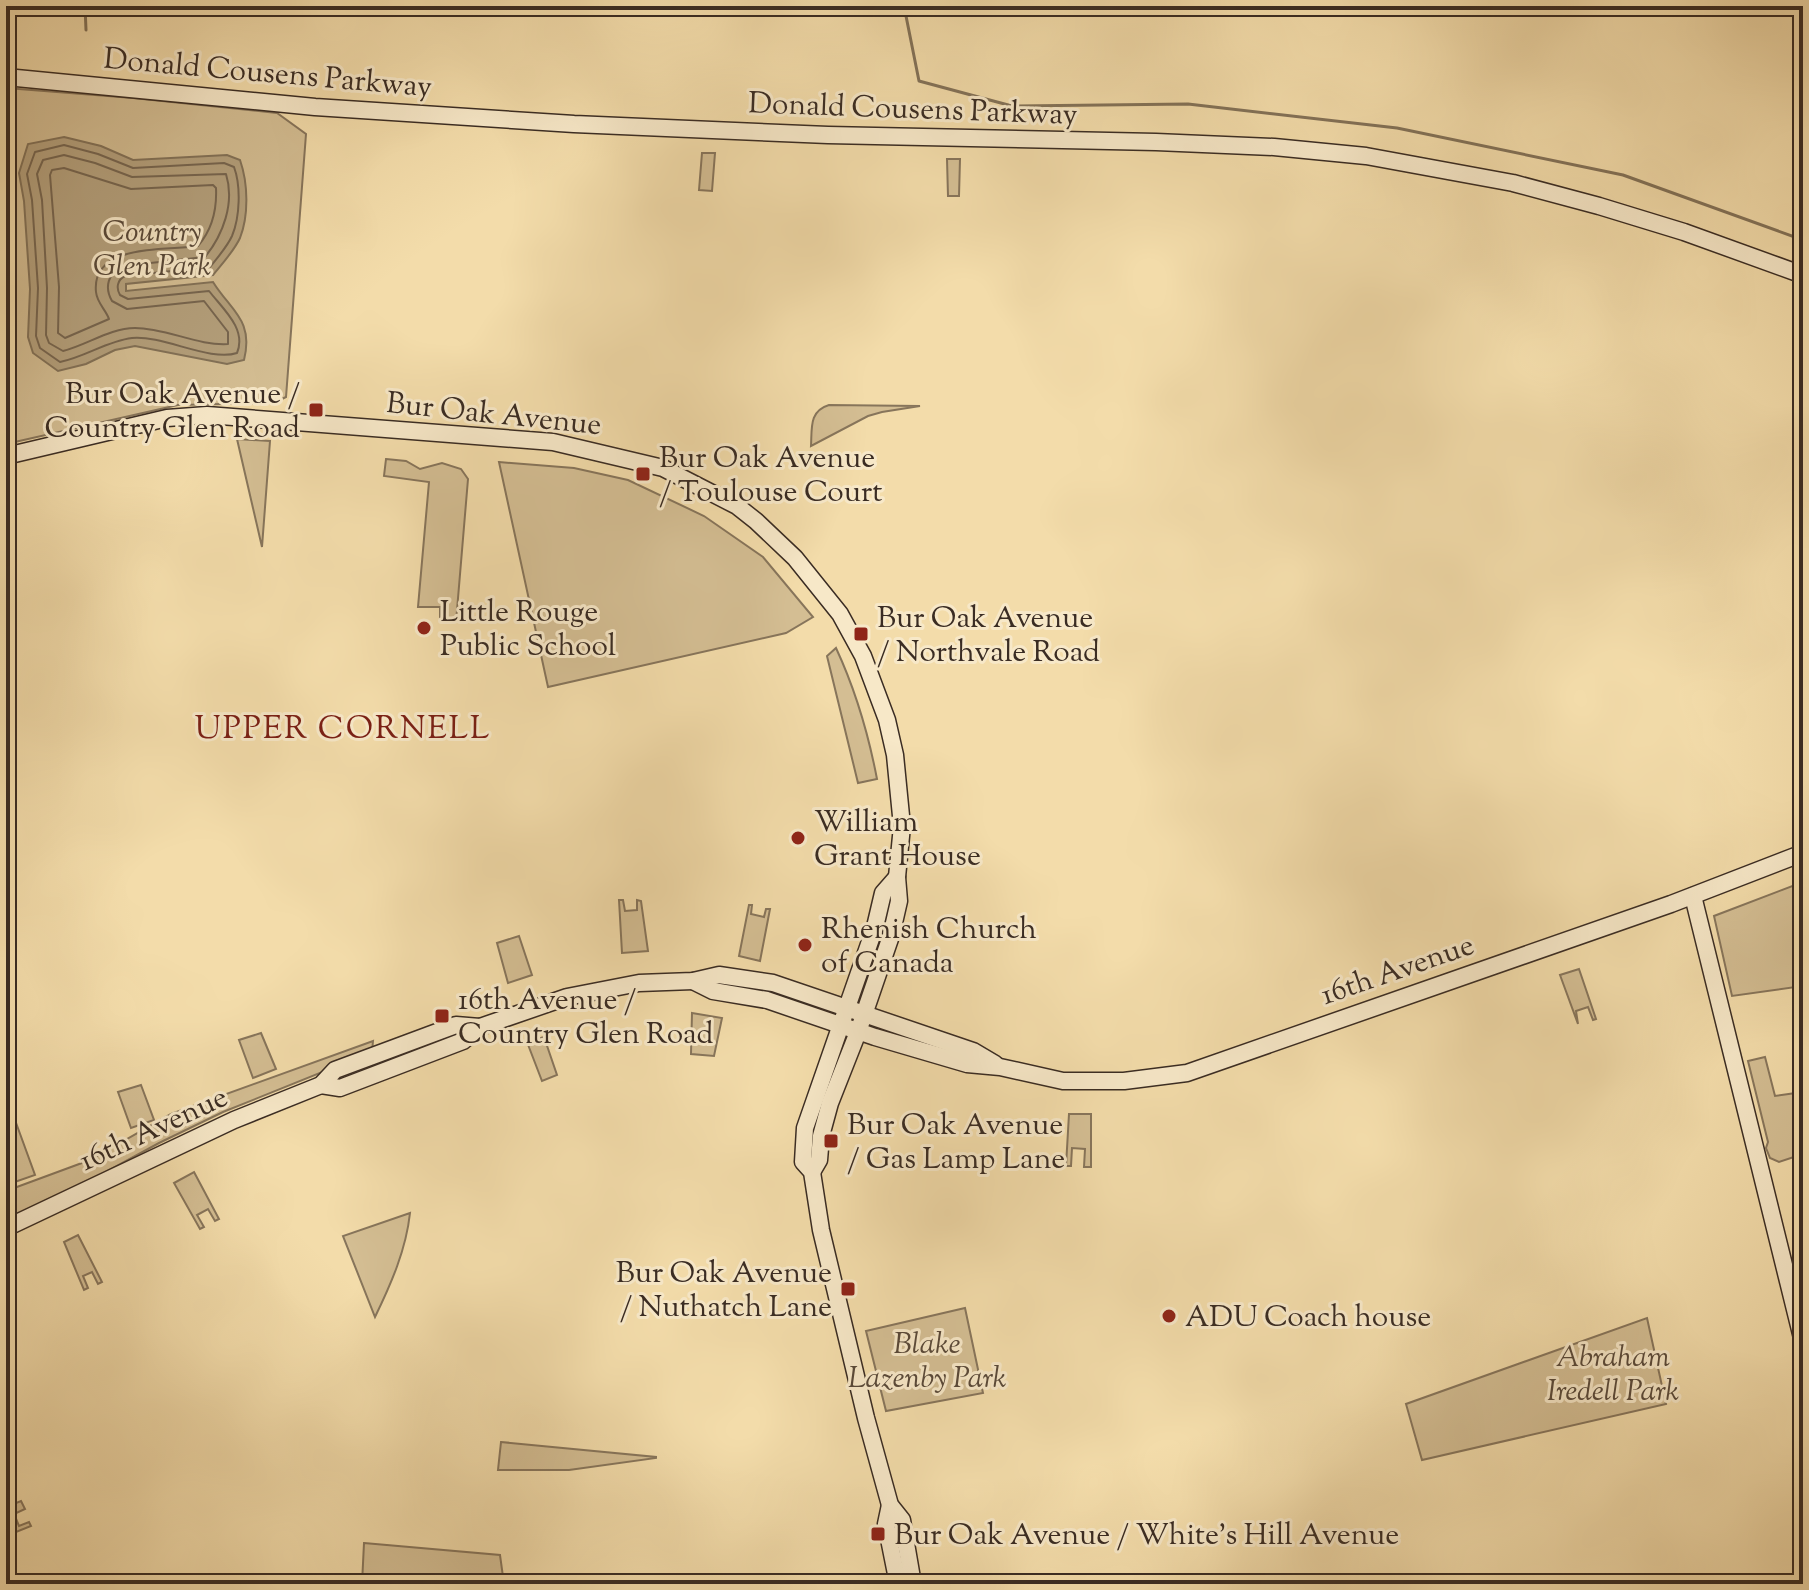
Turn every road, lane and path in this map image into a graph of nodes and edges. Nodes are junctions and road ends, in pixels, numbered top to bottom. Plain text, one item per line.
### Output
1 (6, 77) edge
2 (1803, 275) edge
3 (6, 456) edge
4 (1803, 853) edge
5 (897, 877) junction
6 (1693, 896) junction
7 (693, 981) junction
8 (847, 1009) junction
9 (864, 1014) junction
10 (840, 1026) junction
11 (858, 1032) junction
12 (1000, 1067) junction
13 (812, 1172) junction
14 (8, 1229) edge
15 (1803, 1342) edge
16 (890, 1505) junction
17 (898, 1584) edge
18 (913, 1584) edge

1 - 2 main road, Donald Cousens Parkway
3 - 5 main road, Bur Oak Avenue
4 - 6 main road, 16th Avenue
5 - 8 main road, Bur Oak Avenue
5 - 9 main road, Bur Oak Avenue
6 - 12 main road, 16th Avenue
6 - 15 main road
7 - 8 main road, 16th Avenue
7 - 10 main road, 16th Avenue
7 - 14 main road, 16th Avenue
8 - 9 main road, 16th Avenue
8 - 10 main road, Bur Oak Avenue
9 - 11 main road, Bur Oak Avenue
9 - 12 main road, 16th Avenue
10 - 11 main road, 16th Avenue
10 - 13 main road, Bur Oak Avenue
11 - 12 main road, 16th Avenue
11 - 13 main road, Bur Oak Avenue
13 - 16 main road, Bur Oak Avenue
16 - 17 main road, Bur Oak Avenue
16 - 18 main road, Bur Oak Avenue

